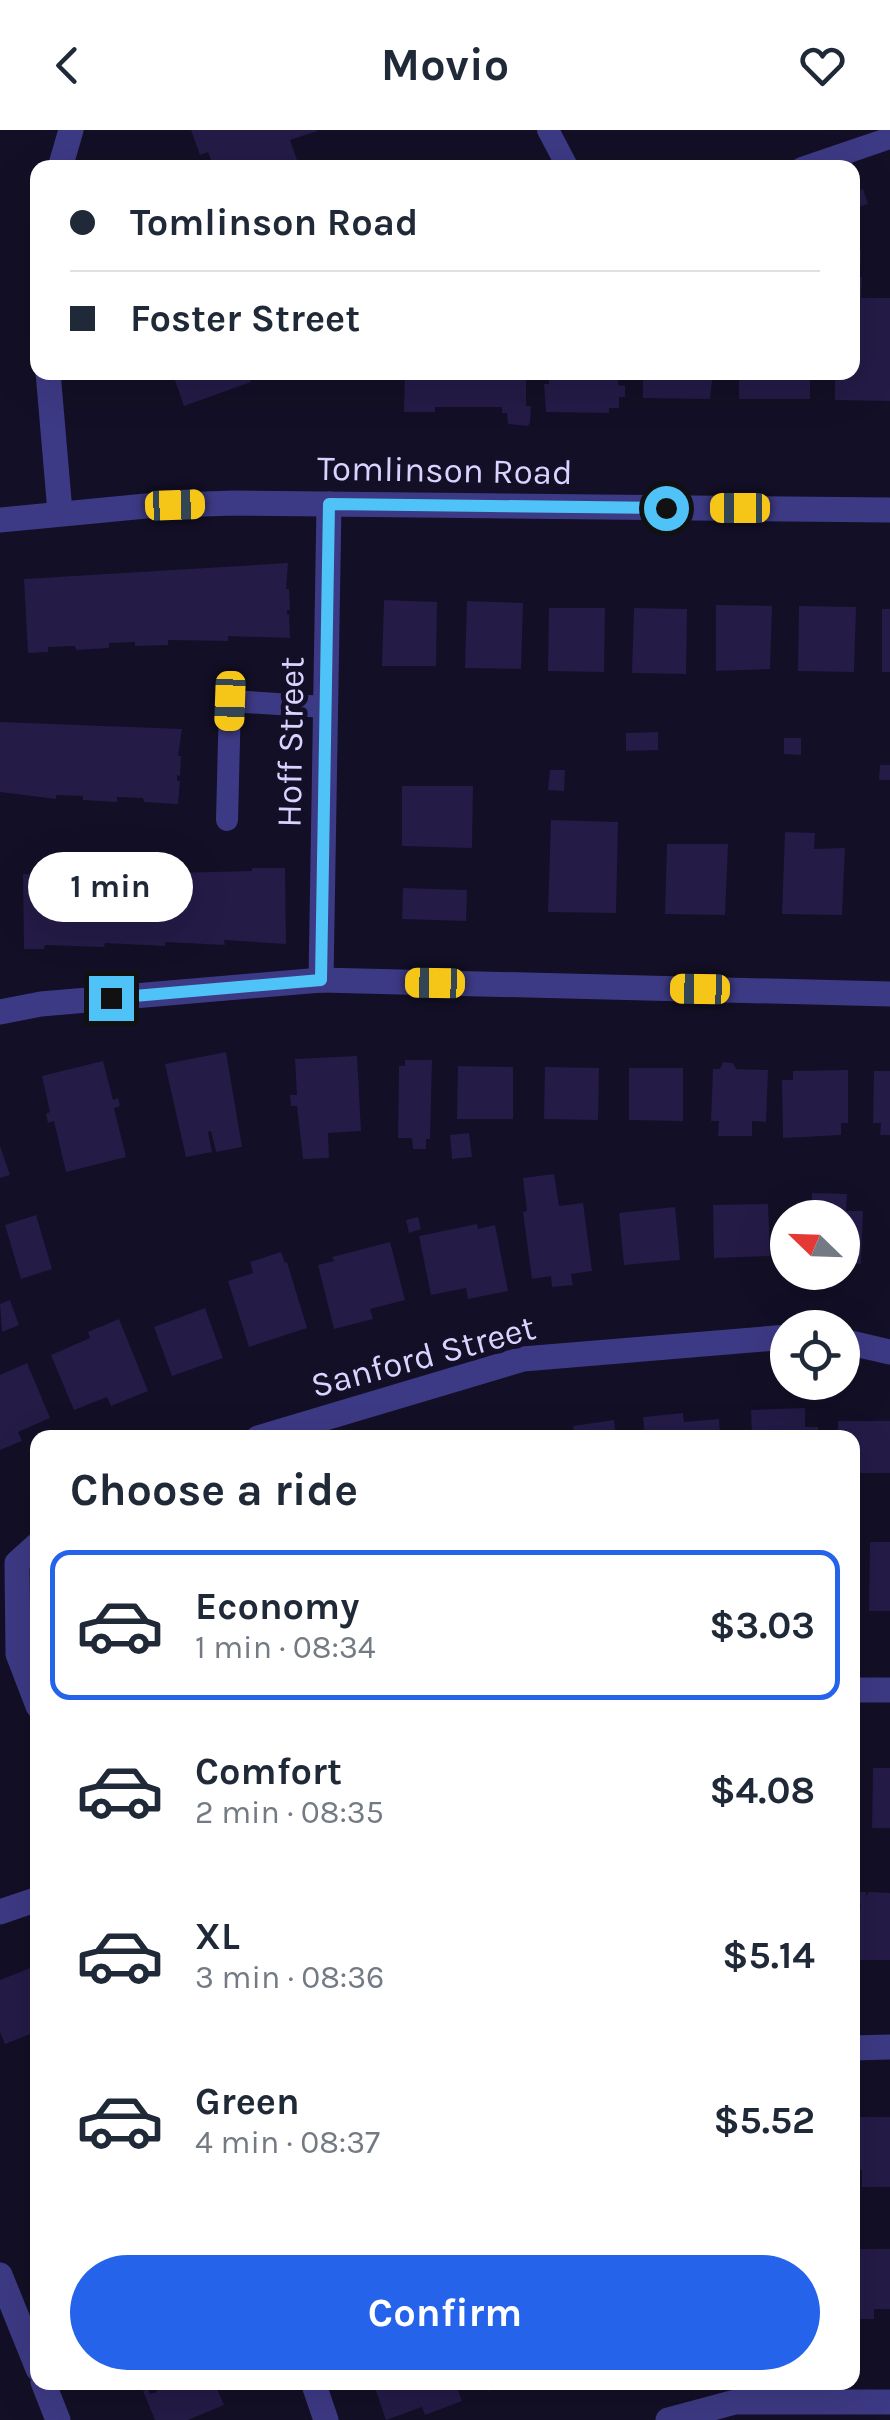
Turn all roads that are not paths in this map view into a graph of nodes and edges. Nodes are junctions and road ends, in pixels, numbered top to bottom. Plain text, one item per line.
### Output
1 (70, 130) edge
2 (548, 130) edge
3 (890, 138) edge
4 (62, 160) edge
5 (564, 160) edge
6 (825, 160) edge
7 (49, 380) edge
8 (329, 504) junction
9 (890, 510) edge
10 (60, 512) junction
11 (0, 520) edge
12 (325, 707) junction
13 (227, 820) dead end
14 (321, 980) junction
15 (890, 994) edge
16 (0, 1012) edge
17 (770, 1338) edge
18 (860, 1345) edge
19 (890, 1352) edge
20 (285, 1430) edge
21 (30, 1552) edge
22 (30, 1685) edge
23 (860, 1690) edge
24 (890, 1690) edge
25 (30, 1903) edge
26 (0, 1912) edge
27 (860, 2048) edge
28 (890, 2048) edge
29 (0, 2275) edge
30 (30, 2349) edge
31 (46, 2390) edge
32 (316, 2390) edge
33 (890, 2402) edge
34 (58, 2420) edge
35 (326, 2420) edge
36 (668, 2420) edge

1 - 4 street
2 - 5 lane
3 - 6 lane
7 - 10 street
8 - 9 street, Tomlinson Road
8 - 10 street, Tomlinson Road
8 - 12 street, Hoff Street
10 - 11 street, Tomlinson Road
12 - 13 lane
12 - 14 street, Hoff Street
14 - 15 street
14 - 16 street
17 - 20 street, Sanford Street
18 - 19 street
21 - 22 street
23 - 24 street
25 - 26 street
27 - 28 street
29 - 30 street
31 - 34 street
32 - 35 street
33 - 36 street

